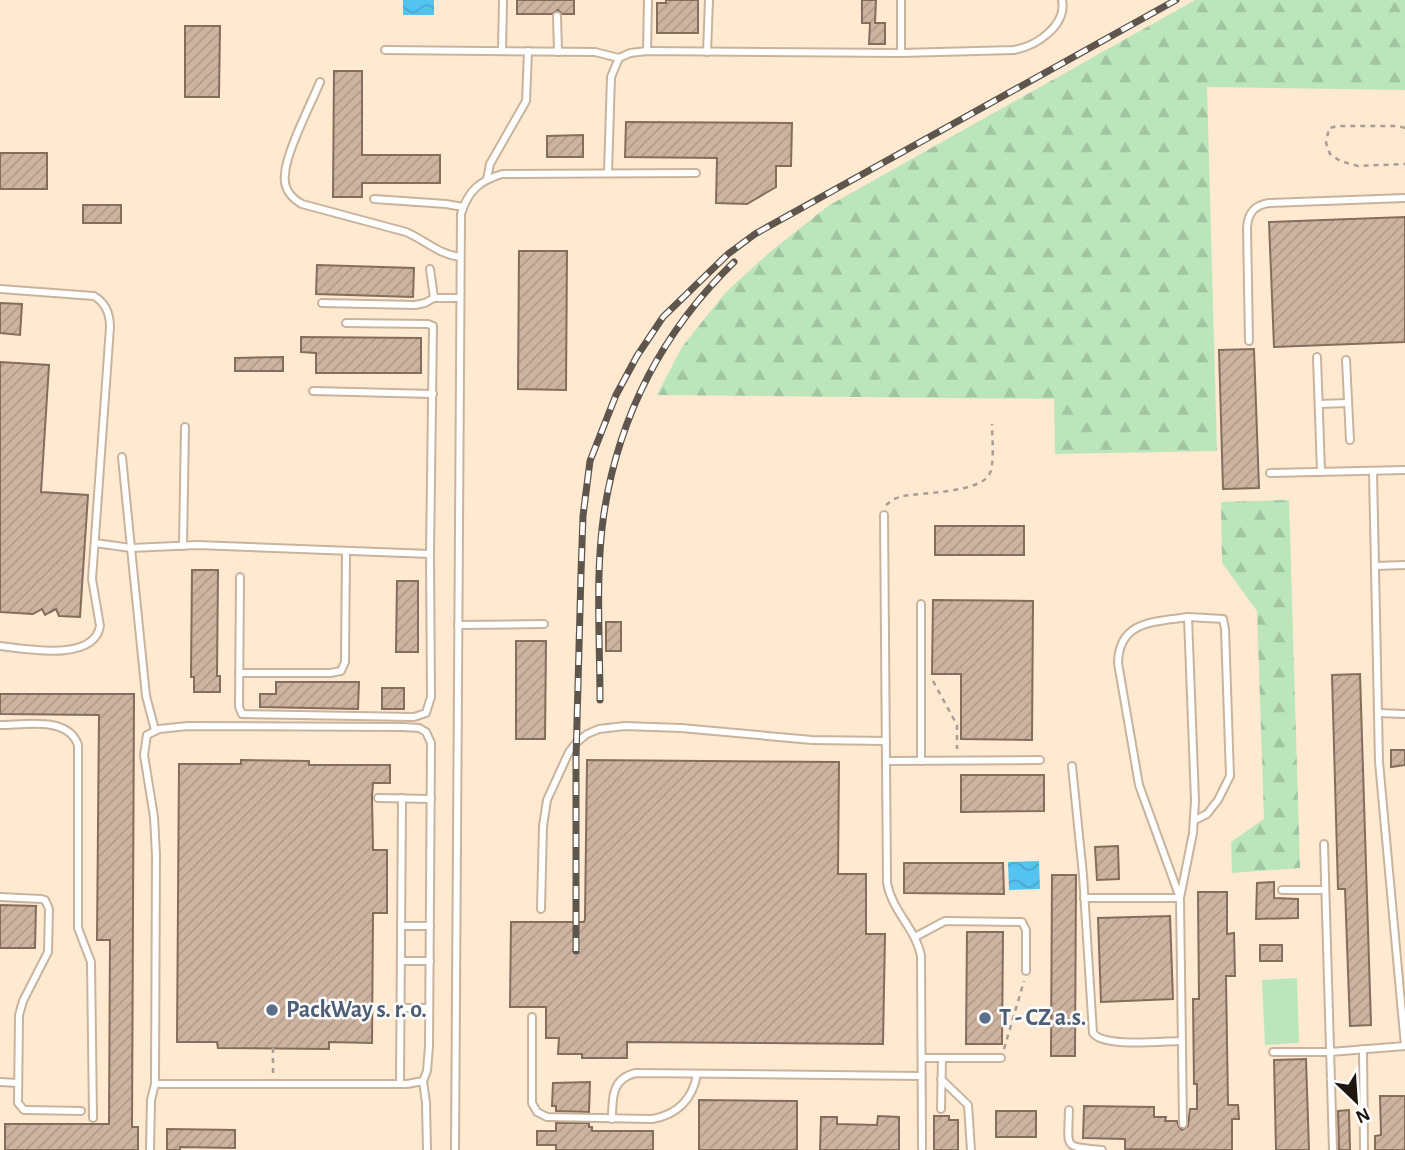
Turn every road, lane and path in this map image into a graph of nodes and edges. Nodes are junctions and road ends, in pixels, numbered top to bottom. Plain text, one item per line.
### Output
1 (503, 0) edge
2 (648, 0) edge
3 (709, 0) edge
4 (901, 0) edge
5 (1062, 0) edge
6 (557, 16) dead end
7 (385, 50) dead end
8 (502, 51) junction
9 (528, 51) junction
10 (647, 51) junction
11 (558, 52) junction
12 (707, 52) junction
13 (901, 53) junction
14 (619, 58) junction
15 (320, 82) dead end
16 (1405, 128) edge
17 (1405, 164) edge
18 (608, 173) junction
19 (696, 173) dead end
20 (487, 179) junction
21 (1405, 198) edge
22 (374, 199) dead end
23 (463, 207) junction
24 (460, 257) junction
25 (430, 270) dead end
26 (0, 289) edge
27 (434, 298) junction
28 (460, 298) junction
29 (322, 303) dead end
30 (346, 323) dead end
31 (1250, 341) dead end
32 (1317, 357) dead end
33 (1346, 360) dead end
34 (313, 391) dead end
35 (433, 394) junction
36 (1348, 403) junction
37 (1319, 404) junction
38 (992, 425) dead end
39 (185, 427) dead end
40 (1350, 440) dead end
41 (122, 457) dead end
42 (1405, 470) edge
43 (1373, 471) junction
44 (1321, 472) junction
45 (1270, 473) dead end
46 (884, 515) joint
47 (95, 543) junction
48 (183, 545) junction
49 (131, 548) junction
50 (345, 551) junction
51 (430, 554) junction
52 (1405, 565) edge
53 (1375, 566) junction
54 (240, 577) dead end
55 (921, 604) dead end
56 (1188, 617) junction
57 (544, 624) dead end
58 (458, 625) junction
59 (0, 646) edge
60 (921, 671) junction
61 (239, 673) junction
62 (1378, 713) junction
63 (1405, 714) edge
64 (0, 725) edge
65 (155, 730) junction
66 (886, 741) junction
67 (1040, 760) dead end
68 (886, 761) junction
69 (921, 761) junction
70 (957, 761) junction
71 (1072, 766) dead end
72 (378, 798) dead end
73 (402, 798) junction
74 (431, 799) junction
75 (1195, 820) junction
76 (1324, 844) dead end
77 (1282, 890) dead end
78 (1325, 890) junction
79 (0, 897) edge
80 (1084, 898) junction
81 (1180, 898) junction
82 (541, 909) dead end
83 (401, 926) junction
84 (430, 926) junction
85 (915, 937) junction
86 (401, 961) junction
87 (430, 961) junction
88 (1027, 971) joint
89 (401, 1007) junction
90 (429, 1007) junction
91 (532, 1017) dead end
92 (1182, 1041) junction
93 (1405, 1047) edge
94 (273, 1048) dead end
95 (1363, 1049) junction
96 (1273, 1052) dead end
97 (1330, 1052) junction
98 (922, 1058) junction
99 (942, 1058) junction
100 (1001, 1058) joint
101 (697, 1074) junction
102 (921, 1076) junction
103 (942, 1079) junction
104 (423, 1081) junction
105 (0, 1082) edge
106 (17, 1083) junction
107 (155, 1084) junction
108 (272, 1084) junction
109 (400, 1084) junction
110 (941, 1109) dead end
111 (1069, 1110) dead end
112 (81, 1111) dead end
113 (93, 1118) dead end
114 (612, 1119) junction
115 (1183, 1124) dead end
116 (922, 1148) edge
117 (150, 1150) edge
118 (427, 1150) edge
119 (455, 1150) edge
120 (971, 1150) edge
121 (1102, 1150) edge
122 (1333, 1150) edge
123 (1364, 1150) edge

1 - 8 lane
2 - 10 lane
3 - 12 lane
4 - 13 lane
5 - 13 lane
6 - 11 lane
7 - 8 lane
8 - 9 lane
9 - 11 lane
9 - 20 lane
10 - 12 lane
10 - 14 lane
11 - 14 lane
12 - 13 lane
14 - 18 lane
15 - 24 lane
16 - 17 path
18 - 19 lane
18 - 20 lane
20 - 23 lane
21 - 31 lane
22 - 23 lane
23 - 24 lane
24 - 28 lane
25 - 27 lane
26 - 47 lane
27 - 28 lane
27 - 29 lane
28 - 58 lane
30 - 35 lane
32 - 37 lane
33 - 36 lane
34 - 35 lane
35 - 51 lane
36 - 37 lane
36 - 40 lane
37 - 44 lane
38 - 46 path
39 - 48 lane
41 - 49 lane
42 - 43 lane
43 - 44 lane
43 - 53 lane
44 - 45 lane
46 - 66 lane
47 - 49 lane
47 - 59 lane
48 - 49 lane
48 - 50 lane
49 - 65 lane
50 - 51 lane
50 - 61 lane
51 - 61 lane
52 - 53 lane
53 - 62 lane
54 - 61 lane
55 - 60 lane
56 - 75 lane
56 - 75 lane
56 - 81 lane
57 - 58 lane
58 - 119 lane
60 - 69 lane
60 - 70 path
62 - 63 lane
62 - 93 lane
64 - 113 lane
65 - 74 lane
65 - 107 lane
66 - 68 lane
66 - 82 lane
67 - 70 lane
68 - 69 lane
68 - 85 lane
69 - 70 lane
71 - 80 lane
72 - 73 lane
73 - 74 lane
73 - 83 lane
74 - 84 lane
75 - 81 lane
76 - 78 lane
77 - 78 lane
78 - 97 lane
79 - 106 lane
80 - 81 lane
80 - 92 lane
81 - 92 lane
83 - 84 lane
83 - 86 lane
84 - 87 lane
85 - 88 lane
85 - 98 lane
86 - 87 lane
86 - 89 lane
87 - 90 lane
88 - 100 path
89 - 90 lane
89 - 109 lane
90 - 104 lane
91 - 114 lane
92 - 115 lane
93 - 95 lane
94 - 108 path
95 - 97 lane
95 - 123 lane
96 - 97 lane
97 - 122 lane
98 - 99 lane
98 - 102 lane
99 - 100 lane
99 - 103 lane
101 - 102 lane
101 - 114 lane
101 - 114 lane
102 - 116 lane
103 - 110 lane
103 - 120 lane
104 - 109 lane
104 - 118 lane
105 - 106 lane
106 - 112 lane
107 - 108 lane
107 - 117 lane
108 - 109 lane
111 - 121 lane

